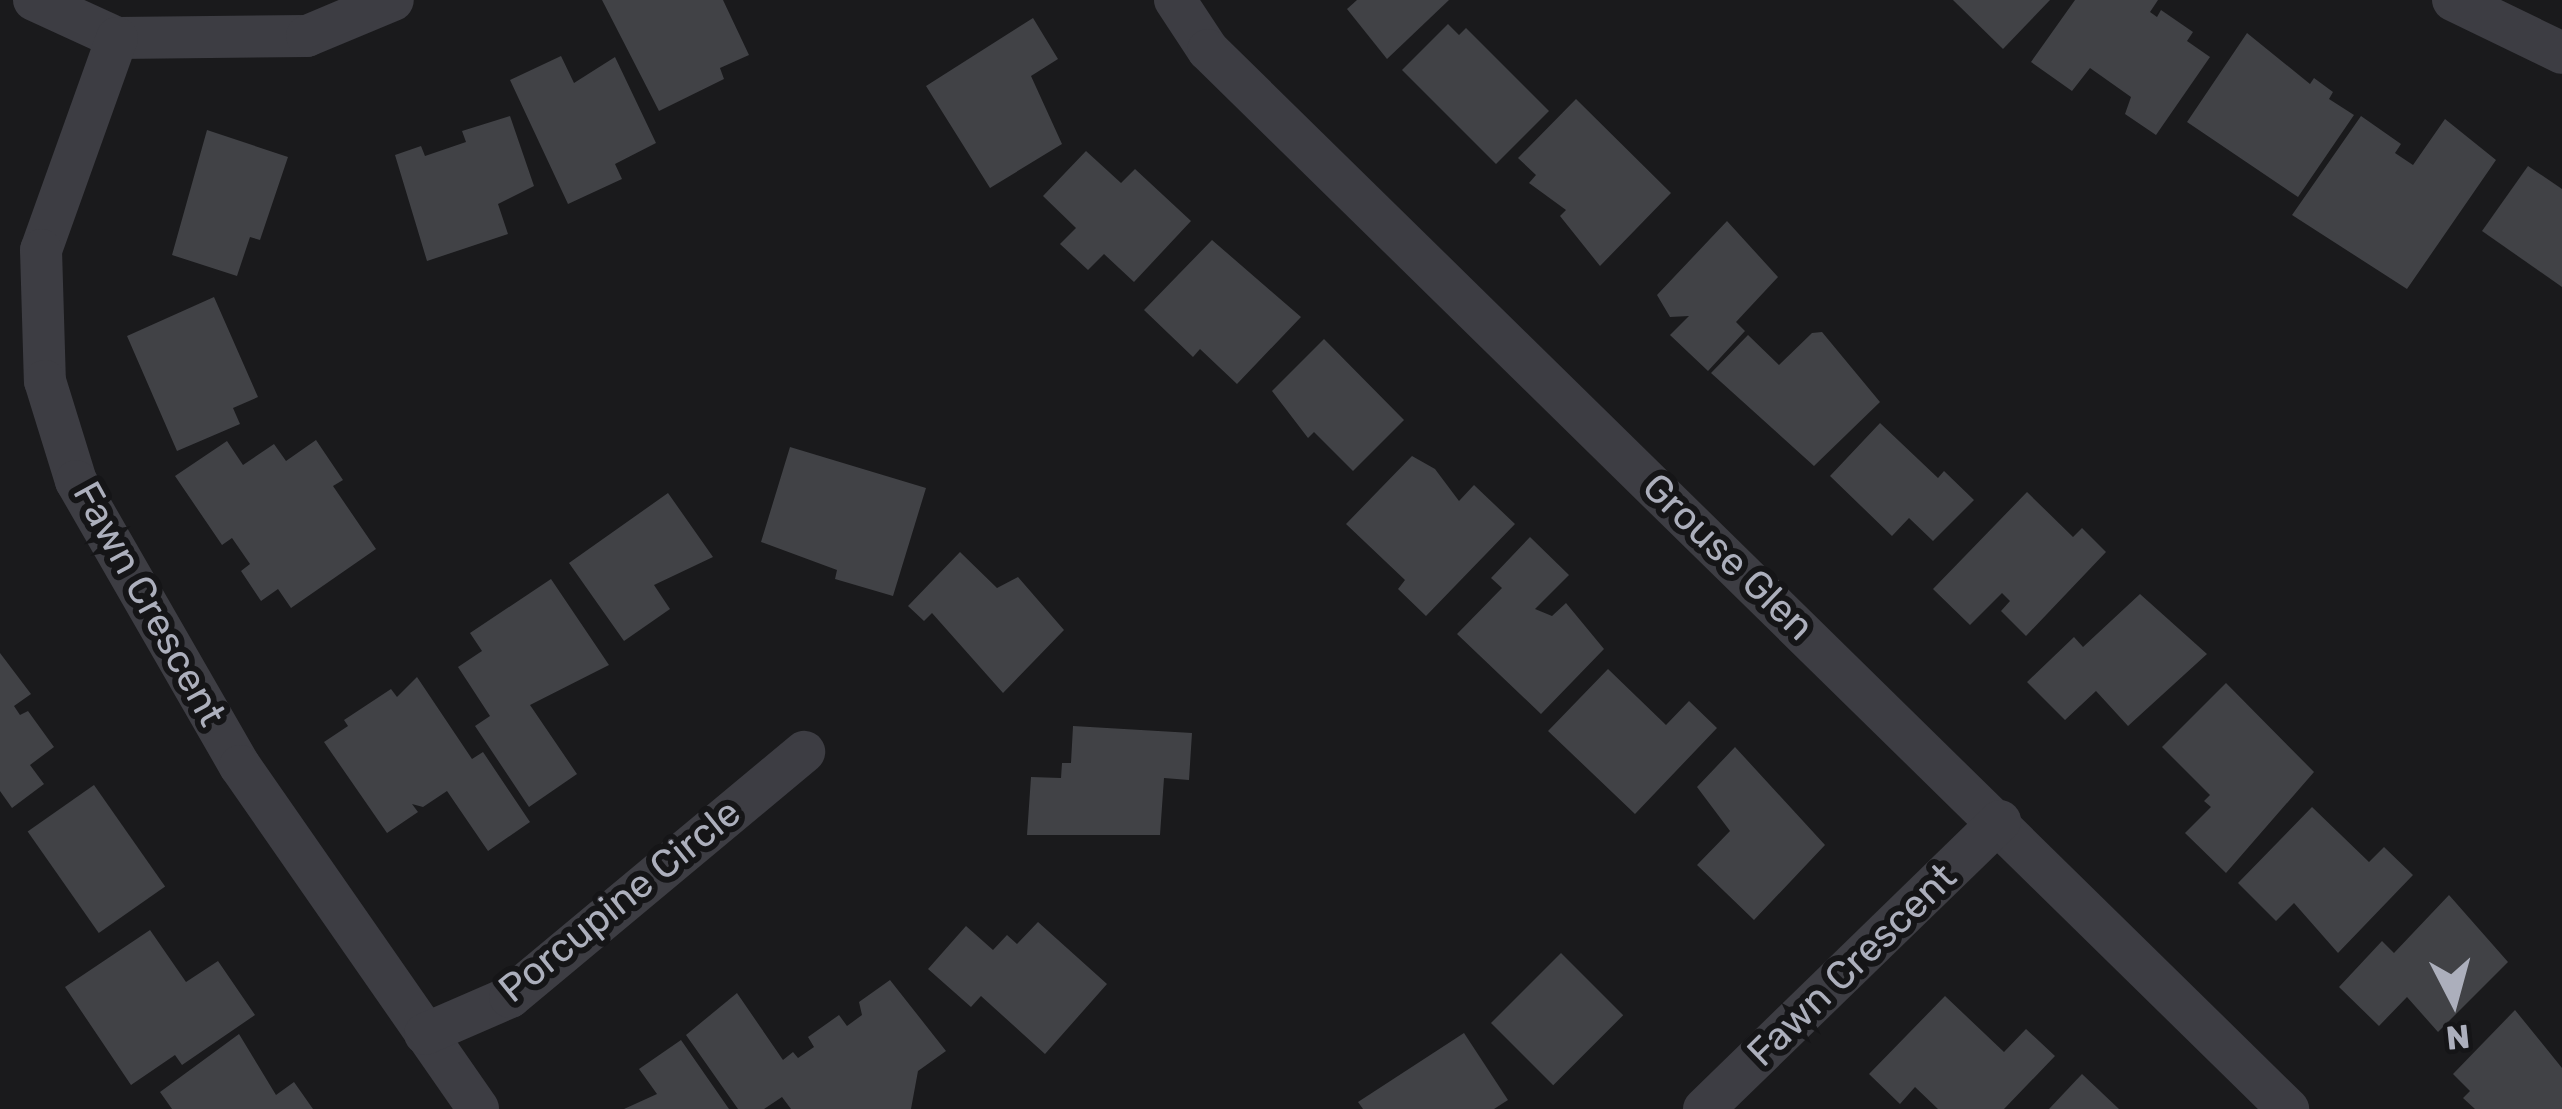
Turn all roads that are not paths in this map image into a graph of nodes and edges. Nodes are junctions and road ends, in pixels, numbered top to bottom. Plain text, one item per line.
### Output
1 (34, 0) edge
2 (393, 0) edge
3 (1175, 0) edge
4 (2453, 0) edge
5 (117, 38) junction
6 (2562, 53) edge
7 (804, 752) dead end
8 (2000, 820) junction
9 (425, 1034) junction
10 (478, 1109) edge
11 (1704, 1109) edge
12 (2288, 1109) edge

1 - 5 street
2 - 5 street
3 - 8 street, Grouse Glen
4 - 6 street
5 - 9 street, Fawn Crescent
7 - 9 street, Porcupine Circle
8 - 11 street, Fawn Crescent
8 - 12 street, Grouse Glen
9 - 10 street, Fawn Crescent

